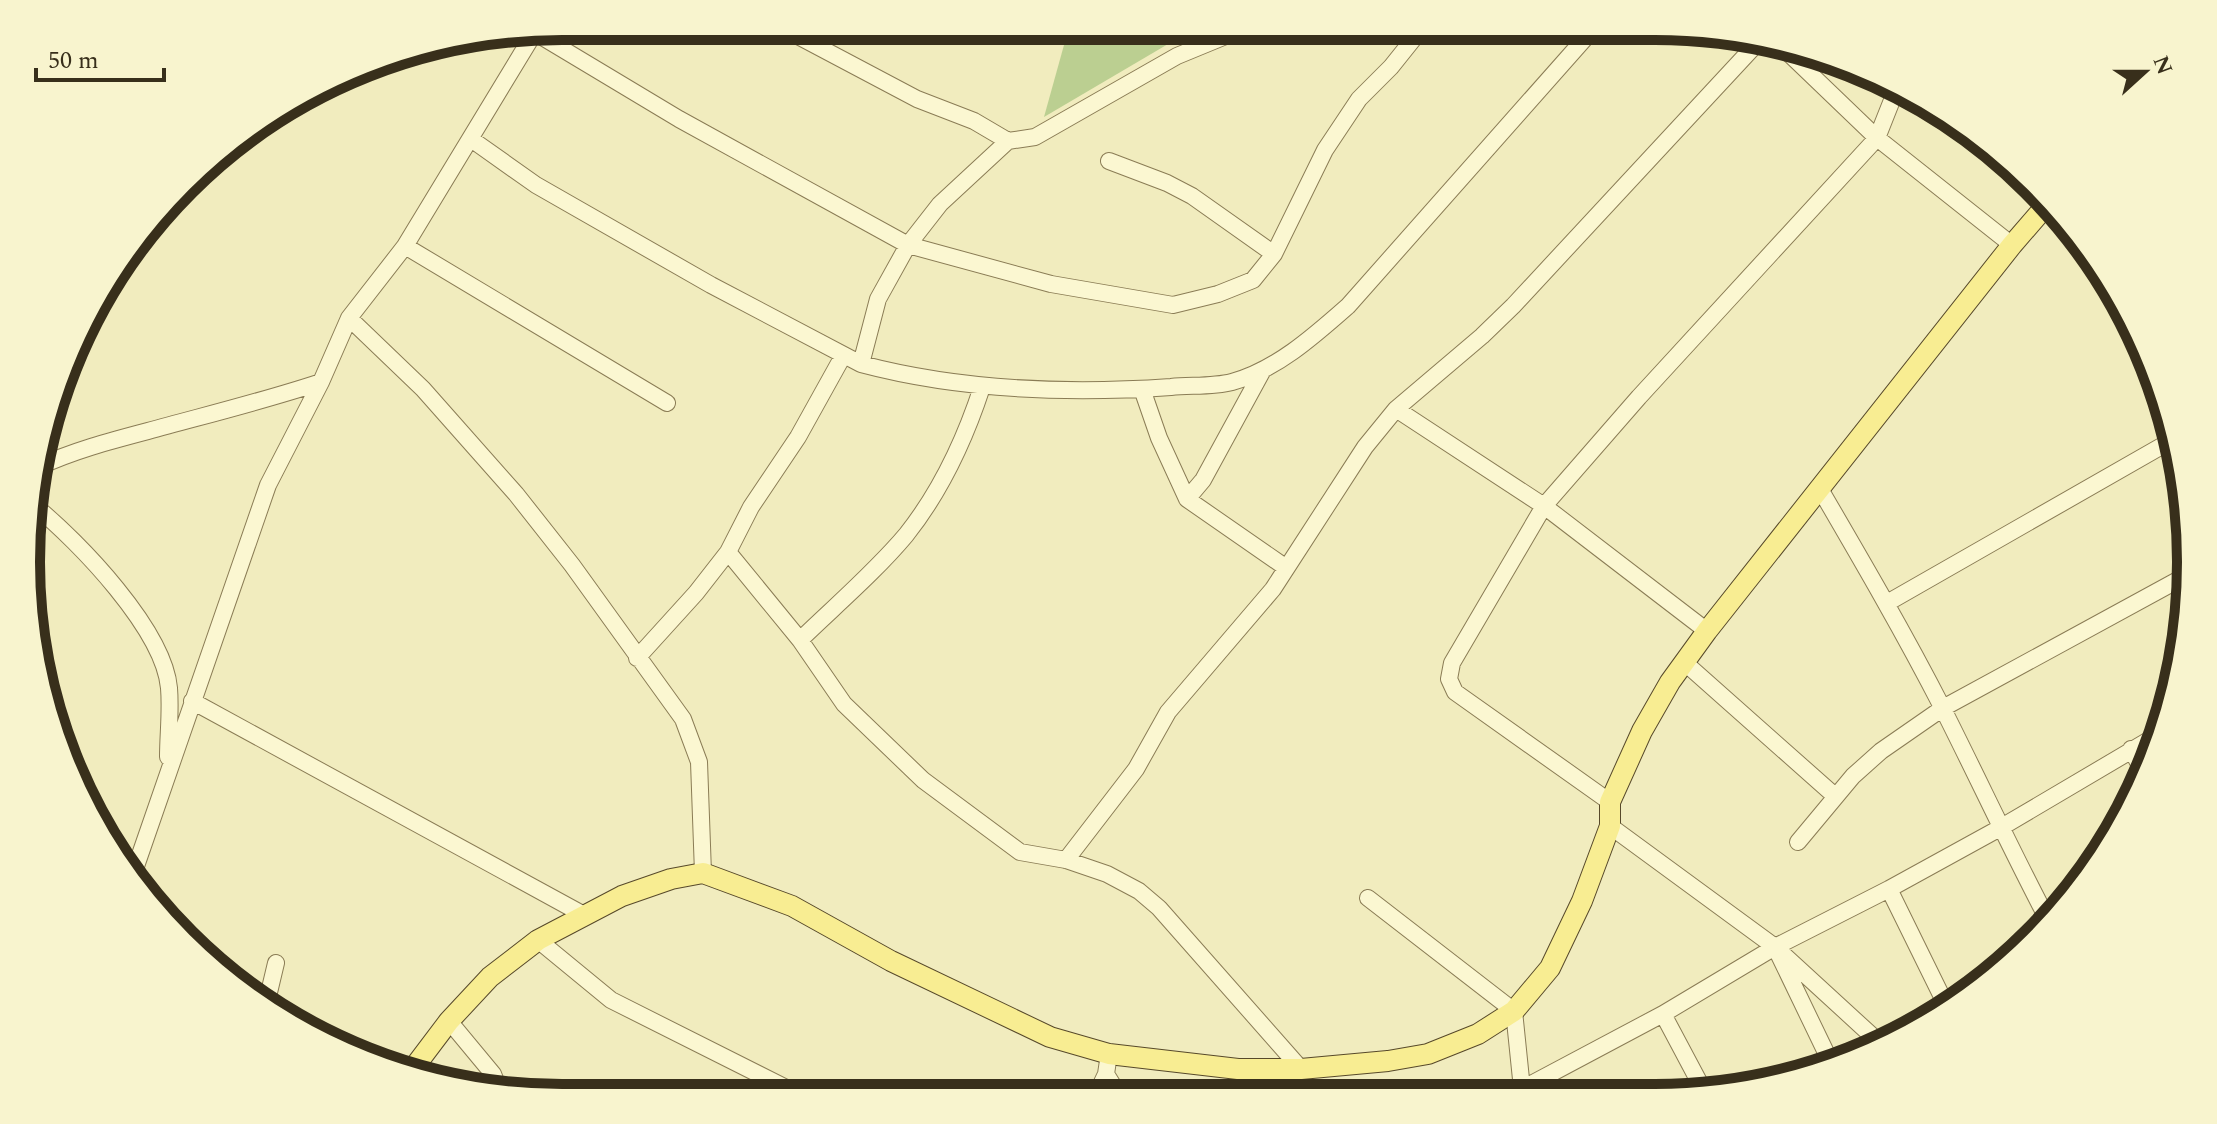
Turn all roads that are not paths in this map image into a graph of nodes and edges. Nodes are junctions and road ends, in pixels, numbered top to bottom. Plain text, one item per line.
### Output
1 (550, 40) edge
2 (805, 40) edge
3 (1216, 40) edge
4 (1413, 40) edge
5 (1583, 40) edge
6 (529, 41) edge
7 (1752, 49) edge
8 (1795, 60) edge
9 (1893, 98) edge
10 (1877, 138) junction
11 (471, 139) junction
12 (1008, 141) junction
13 (1109, 161) dead end
14 (2041, 211) edge
15 (908, 245) junction
16 (2012, 245) junction
17 (405, 246) junction
18 (1274, 254) junction
19 (349, 318) junction
20 (843, 356) junction
21 (861, 364) junction
22 (1263, 370) junction
23 (321, 382) junction
24 (982, 387) junction
25 (1142, 389) junction
26 (667, 403) dead end
27 (1396, 409) junction
28 (2163, 445) edge
29 (50, 463) edge
30 (1820, 489) junction
31 (1187, 499) junction
32 (1544, 506) junction
33 (42, 512) edge
34 (728, 552) junction
35 (1285, 567) junction
36 (2176, 581) edge
37 (1887, 603) junction
38 (1707, 631) junction
39 (800, 640) junction
40 (637, 658) junction
41 (1684, 662) junction
42 (192, 701) junction
43 (1943, 708) junction
44 (2145, 742) edge
45 (2131, 749) junction
46 (2137, 761) edge
47 (168, 771) junction
48 (1835, 796) junction
49 (1610, 802) junction
50 (1610, 826) junction
51 (2000, 828) junction
52 (1798, 842) dead end
53 (1066, 860) junction
54 (137, 864) edge
55 (703, 873) junction
56 (1889, 889) junction
57 (1368, 898) dead end
58 (2043, 910) edge
59 (584, 915) junction
60 (538, 940) junction
61 (1775, 947) junction
62 (276, 963) dead end
63 (269, 994) edge
64 (1942, 998) edge
65 (1514, 1011) junction
66 (1663, 1014) junction
67 (449, 1021) junction
68 (1872, 1036) edge
69 (1827, 1055) edge
70 (417, 1063) edge
71 (1108, 1064) junction
72 (1301, 1069) junction
73 (495, 1080) edge
74 (1699, 1082) edge
75 (778, 1084) edge
76 (1100, 1084) edge
77 (1115, 1084) edge
78 (1520, 1084) edge
79 (1536, 1084) edge

1 - 15 street
2 - 12 street
3 - 12 street
4 - 18 street
5 - 22 street
6 - 11 street
7 - 27 street
8 - 10 street
9 - 10 street
10 - 16 street
10 - 32 street
11 - 17 street
11 - 20 street
12 - 15 street
13 - 18 street
14 - 16 main road
15 - 18 street
15 - 21 street
16 - 30 main road
17 - 19 street
17 - 26 street
19 - 23 street
19 - 40 street
20 - 21 street
20 - 34 street
21 - 24 street
22 - 25 street
22 - 31 street
23 - 29 street
23 - 42 street
24 - 25 street
24 - 39 street
25 - 31 street
27 - 32 street
27 - 35 street
28 - 37 street
30 - 37 street
30 - 38 main road
31 - 35 street
32 - 38 street
32 - 49 street
33 - 47 street
34 - 39 street
34 - 40 street
35 - 53 street
36 - 43 street
37 - 43 street
38 - 41 main road
39 - 53 street
40 - 55 street
41 - 48 street
41 - 49 main road
42 - 47 street
42 - 59 street
43 - 48 street
43 - 51 street
44 - 45 street
45 - 46 street
45 - 51 street
47 - 54 street
48 - 52 street
49 - 50 main road
50 - 61 street
50 - 65 main road
51 - 56 street
51 - 58 street
53 - 72 street
55 - 59 main road
55 - 71 main road
56 - 61 street
56 - 64 street
57 - 65 street
59 - 60 main road
60 - 67 main road
60 - 75 street
61 - 66 street
61 - 68 street
61 - 69 street
62 - 63 street
65 - 72 main road
65 - 78 street
66 - 74 street
66 - 79 street
67 - 70 main road
67 - 73 street
71 - 72 main road
71 - 76 street
71 - 77 street

